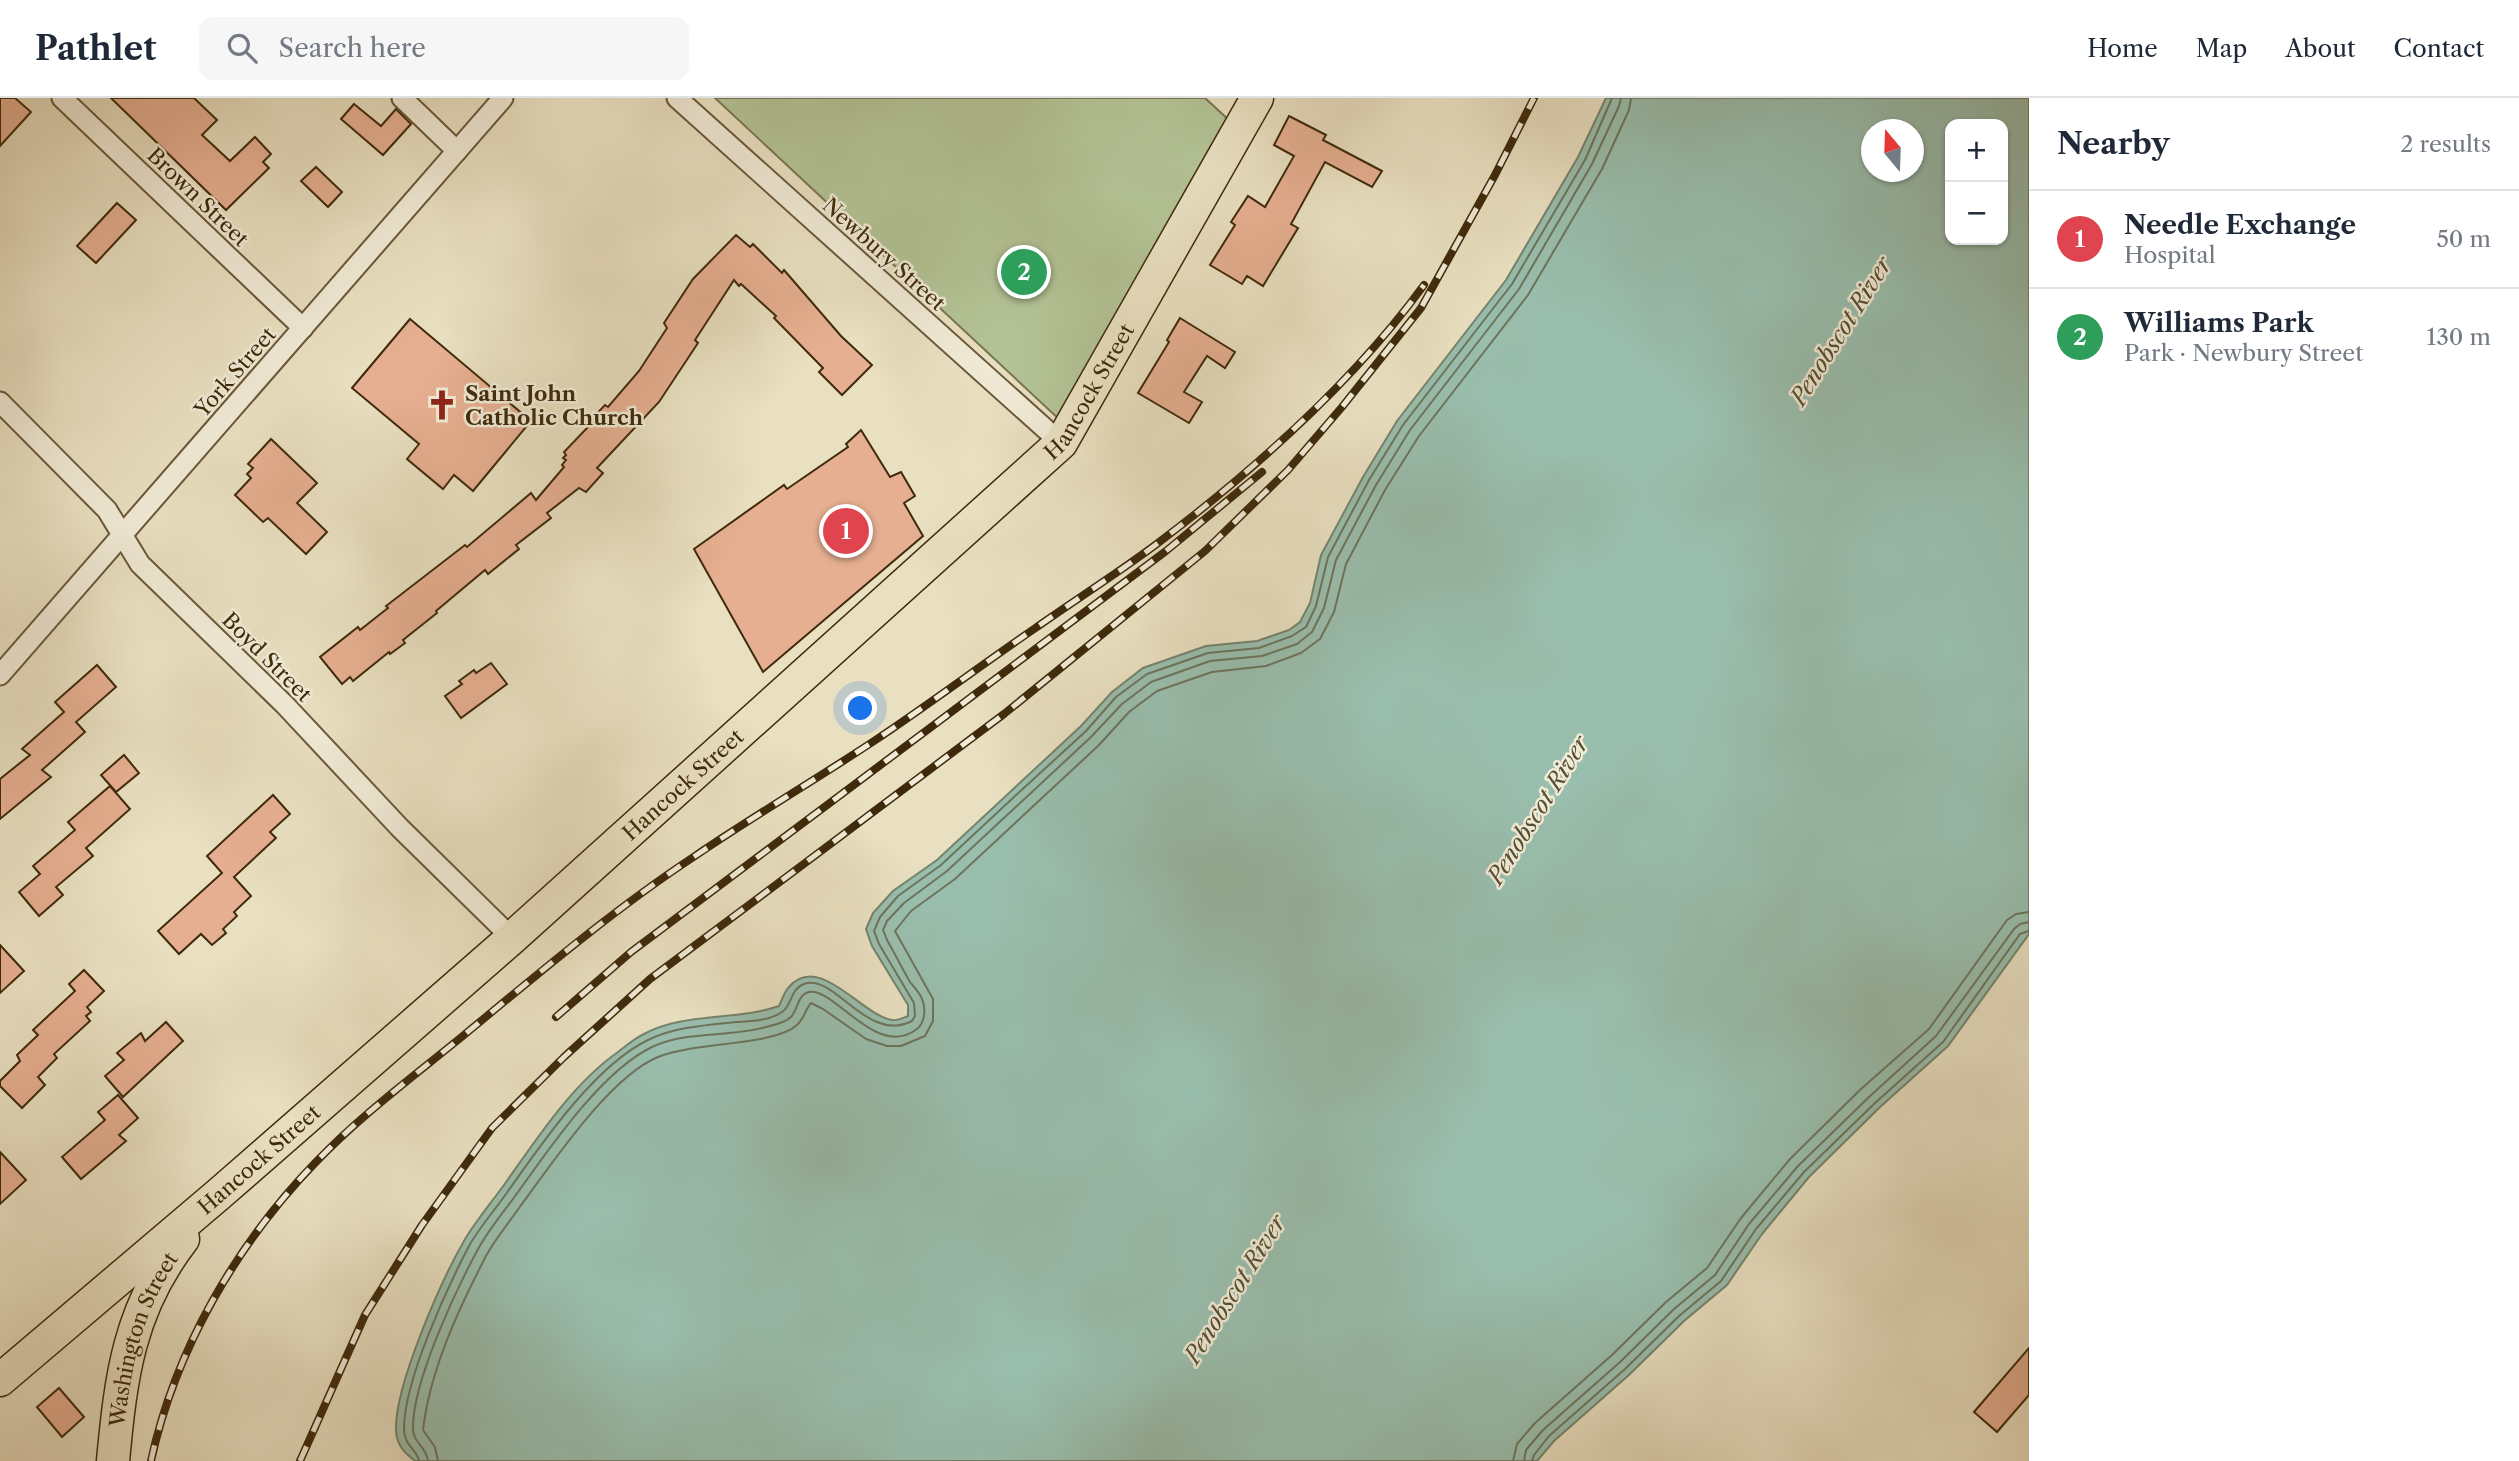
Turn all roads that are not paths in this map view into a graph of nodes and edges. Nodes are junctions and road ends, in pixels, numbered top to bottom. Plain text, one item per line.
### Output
1 (62, 98) edge
2 (402, 98) edge
3 (503, 98) edge
4 (677, 98) edge
5 (1257, 98) edge
6 (457, 151) junction
7 (303, 328) junction
8 (0, 401) edge
9 (1061, 443) junction
10 (122, 535) junction
11 (0, 675) edge
12 (512, 938) junction
13 (219, 1194) junction
14 (0, 1380) edge
15 (113, 1461) edge

1 - 7 street, Brown Street
2 - 6 street
3 - 6 street, York Street
4 - 9 street, Newbury Street
5 - 9 main road, Hancock Street
6 - 7 street, York Street
7 - 10 street, York Street
8 - 10 street, Boyd Street
9 - 12 main road, Hancock Street
10 - 11 street, York Street
10 - 12 street, Boyd Street
12 - 13 main road, Hancock Street
13 - 14 main road, Hancock Street
13 - 15 main road, Washington Street

